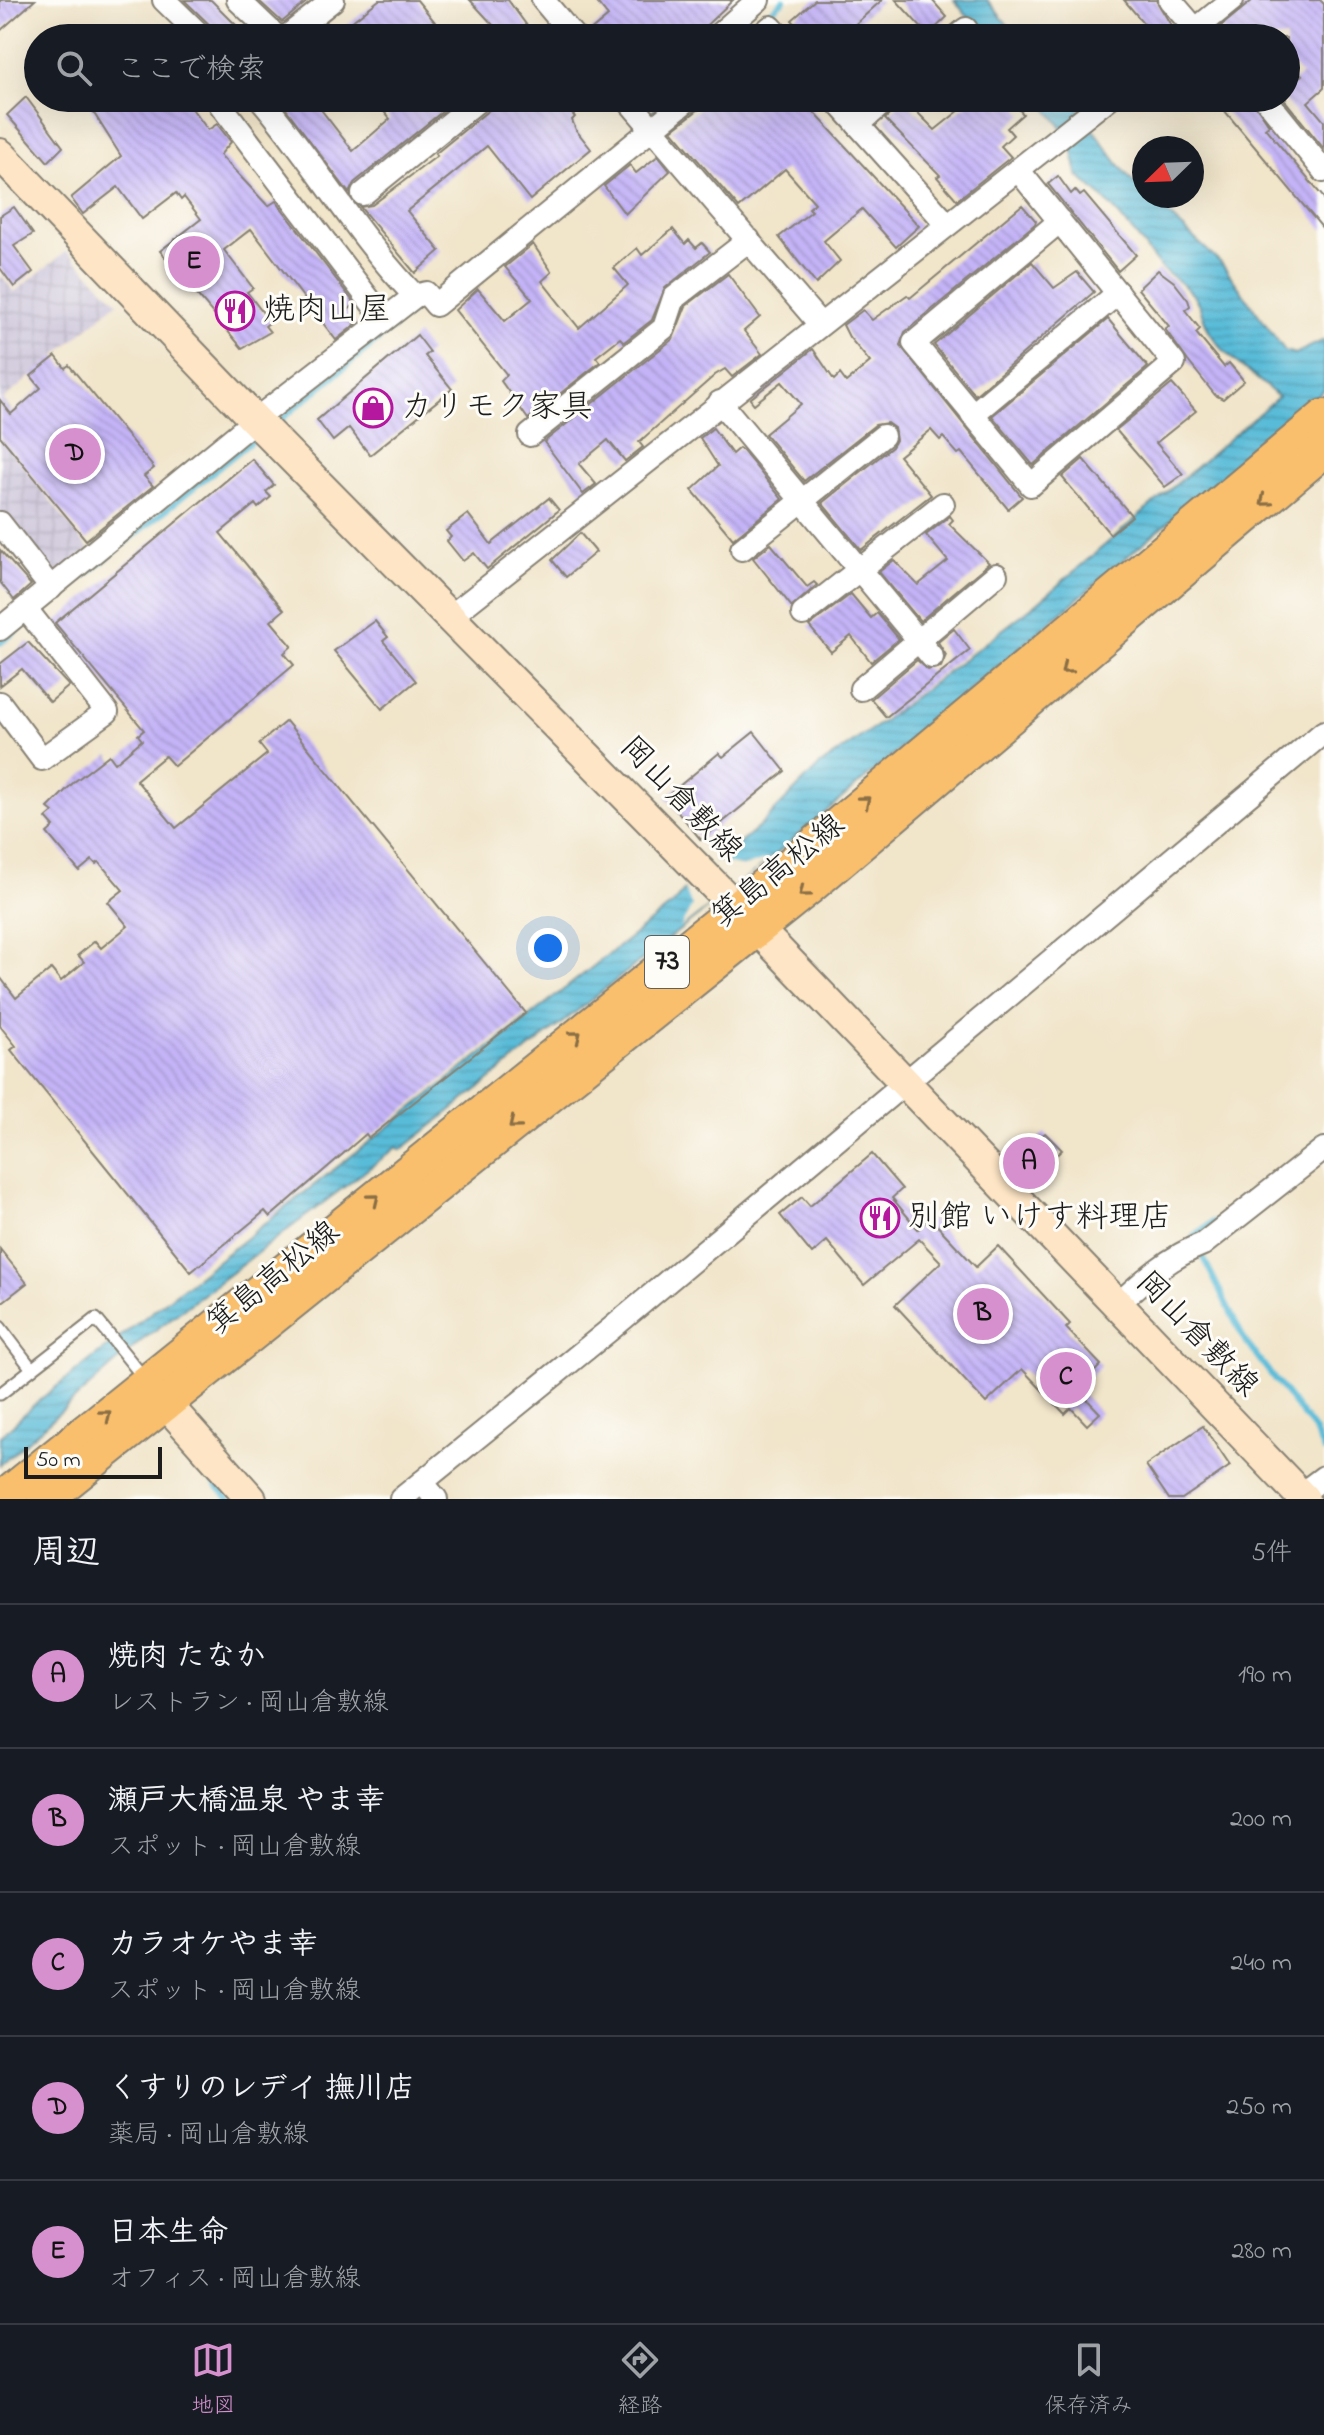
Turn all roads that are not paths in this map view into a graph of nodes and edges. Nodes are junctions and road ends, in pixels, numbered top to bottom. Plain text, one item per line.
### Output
1 (164, 0) edge
2 (238, 0) edge
3 (333, 0) edge
4 (543, 0) edge
5 (758, 0) edge
6 (1170, 0) edge
7 (1232, 0) edge
8 (189, 24) edge
9 (263, 24) edge
10 (303, 24) edge
11 (559, 24) edge
12 (731, 24) edge
13 (1192, 24) edge
14 (1208, 24) edge
15 (226, 112) edge
16 (272, 112) edge
17 (464, 112) edge
18 (846, 112) edge
19 (872, 112) edge
20 (1091, 112) edge
21 (1276, 112) edge
22 (643, 113) edge
23 (858, 125) junction
24 (0, 154) edge
25 (1019, 171) junction
26 (1324, 171) edge
27 (363, 194) dead end
28 (1060, 221) junction
29 (946, 223) junction
30 (749, 240) junction
31 (1118, 293) junction
32 (425, 298) junction
33 (384, 319) junction
34 (819, 323) junction
35 (720, 402) junction
36 (972, 415) junction
37 (1324, 417) edge
38 (262, 426) junction
39 (530, 435) dead end
40 (883, 436) dead end
41 (1324, 450) edge
42 (801, 500) junction
43 (943, 504) dead end
44 (0, 523) edge
45 (742, 549) dead end
46 (861, 572) junction
47 (996, 575) dead end
48 (51, 588) junction
49 (30, 614) junction
50 (803, 614) dead end
51 (451, 616) junction
52 (0, 629) edge
53 (925, 649) junction
54 (861, 689) dead end
55 (0, 703) edge
56 (1324, 732) edge
57 (729, 902) junction
58 (906, 1082) junction
59 (1324, 1149) edge
60 (1117, 1305) junction
61 (0, 1327) edge
62 (12, 1343) junction
63 (0, 1352) edge
64 (32, 1369) junction
65 (146, 1381) junction
66 (0, 1394) edge
67 (429, 1490) edge
68 (1309, 1490) edge
69 (2, 1499) edge
70 (46, 1499) edge
71 (251, 1499) edge
72 (401, 1499) edge

1 - 8 street
2 - 9 street
3 - 10 street
4 - 11 street
5 - 12 street
6 - 13 street
7 - 14 street
15 - 33 street
16 - 32 street
17 - 27 street
18 - 23 street
19 - 23 street
20 - 25 street
21 - 26 street
22 - 30 street
22 - 32 street
23 - 29 street
24 - 38 main road, 岡山倉敷線
25 - 28 street
25 - 29 street
28 - 31 street
28 - 36 street
29 - 34 street
30 - 34 street
30 - 39 street
31 - 36 street
31 - 36 street
32 - 33 street
33 - 38 street
34 - 35 street
35 - 42 street
35 - 51 street
57 -> 37 main road, 箕島高松線 / 73
38 - 48 street
38 - 51 main road, 岡山倉敷線
40 - 42 street
41 -> 57 main road, 箕島高松線 / 73
42 - 45 street
42 - 46 street
43 - 46 street
44 - 48 street
46 - 50 street
46 - 53 street
47 - 53 street
48 - 49 street
49 - 52 street
49 - 55 street
51 - 57 main road, 岡山倉敷線
53 - 54 street
56 - 58 street
57 - 58 main road, 岡山倉敷線
57 - 65 main road, 箕島高松線 / 73
58 - 60 main road, 岡山倉敷線
58 - 67 street
59 - 60 street
60 - 68 main road, 岡山倉敷線
61 - 62 lane
62 - 63 lane
62 - 64 lane
64 - 65 lane
64 - 66 lane
69 -> 65 main road, 箕島高松線 / 73
65 - 70 main road, 箕島高松線 / 73
65 - 71 main road
67 - 72 street

